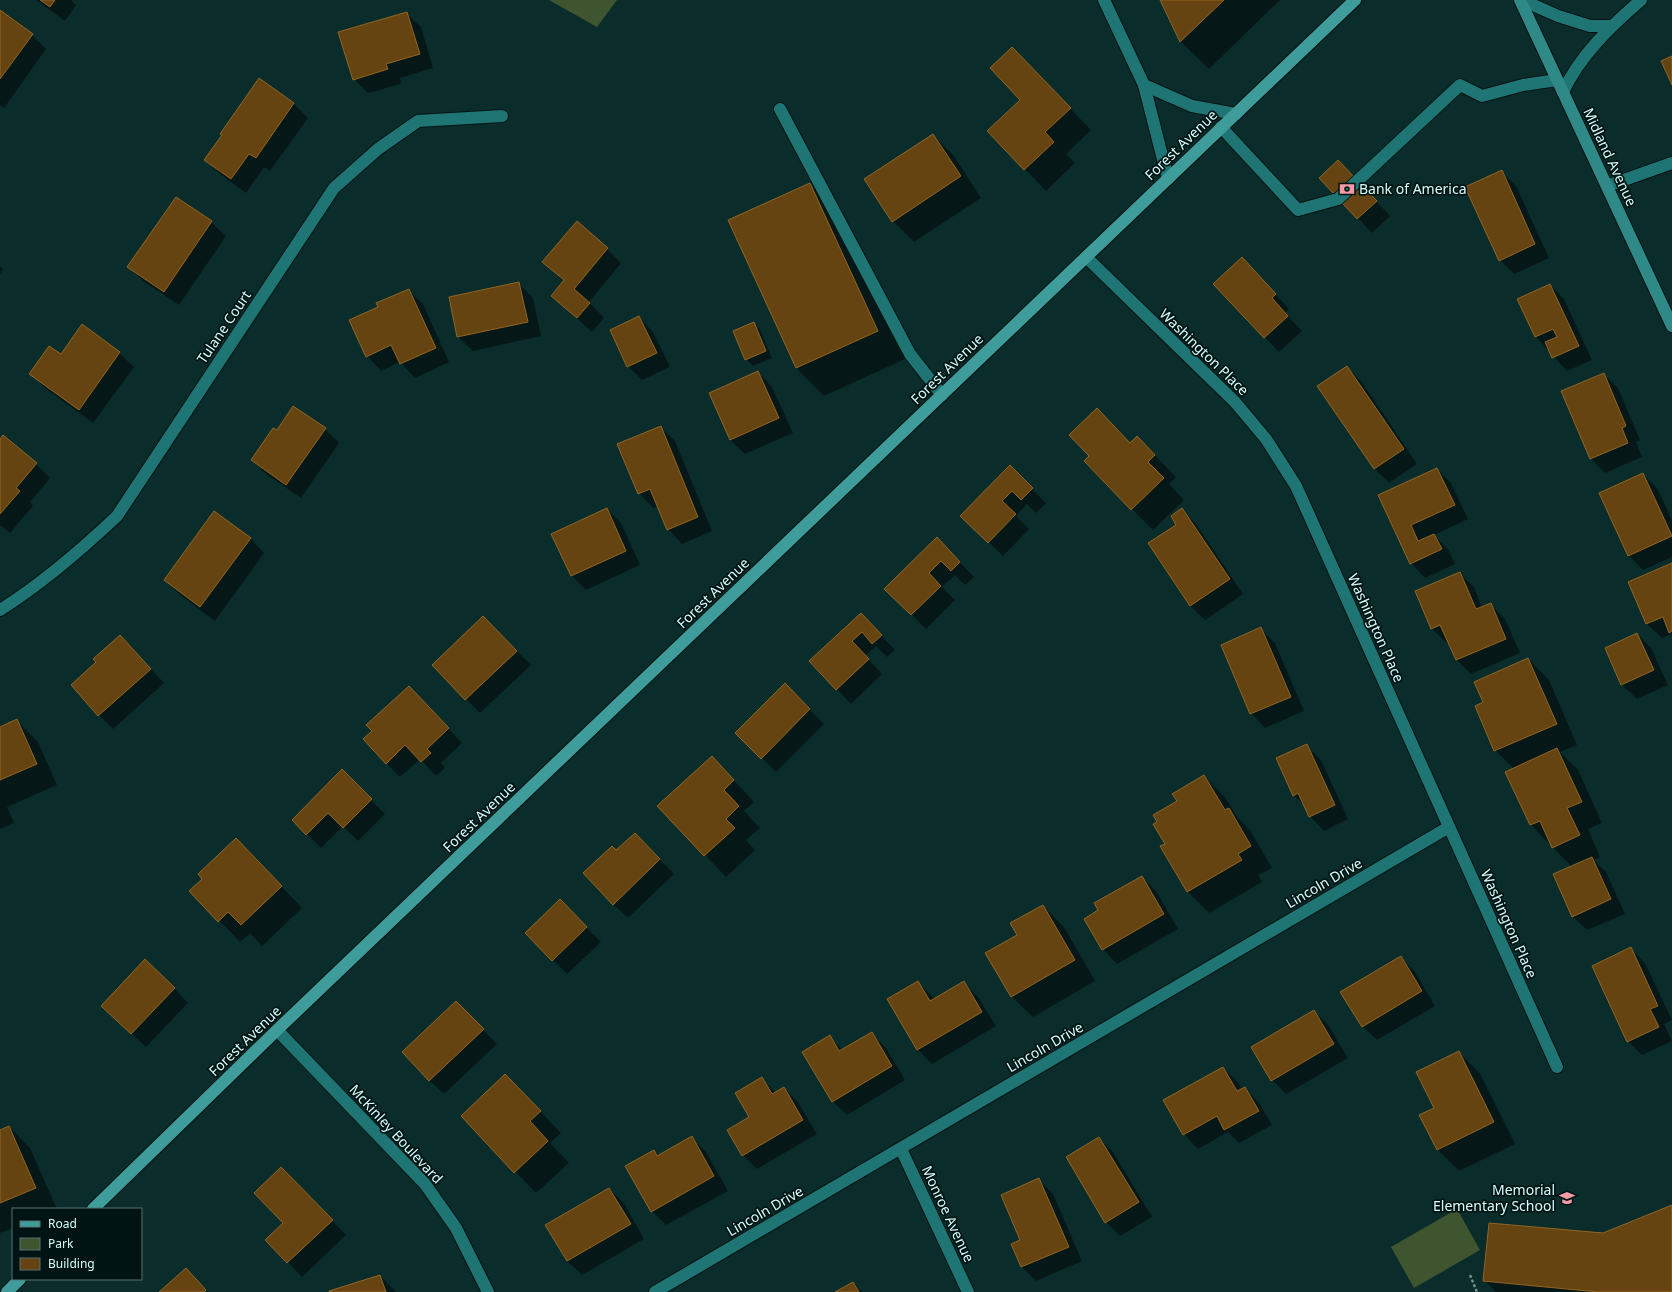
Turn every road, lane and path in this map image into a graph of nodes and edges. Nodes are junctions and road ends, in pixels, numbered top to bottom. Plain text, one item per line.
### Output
1 (1104, 0) edge
2 (1354, 0) edge
3 (1521, 0) edge
4 (1641, 0) edge
5 (1611, 26) junction
6 (1557, 80) junction
7 (1144, 84) junction
8 (1563, 92) junction
9 (780, 109) dead end
10 (1236, 114) junction
11 (502, 116) dead end
12 (1221, 127) junction
13 (1672, 163) edge
14 (1168, 179) junction
15 (1607, 186) junction
16 (1086, 257) junction
17 (1672, 326) edge
18 (942, 395) junction
19 (0, 610) edge
20 (1449, 827) junction
21 (277, 1030) junction
22 (1557, 1067) dead end
23 (901, 1149) junction
24 (94, 1208) edge
25 (1470, 1275) dead end
26 (19, 1280) edge
27 (7, 1292) edge
28 (488, 1292) edge
29 (655, 1292) edge
30 (968, 1292) edge
31 (1477, 1292) edge

1 - 7 street
2 - 10 main road, Forest Avenue
3 - 5 street
3 - 6 street, Midland Avenue
4 - 5 street
5 - 8 street
6 - 8 street, Midland Avenue
6 - 12 street
7 - 10 street
7 - 14 street
8 - 15 street, Midland Avenue
9 - 18 street
10 - 12 main road, Forest Avenue
11 - 19 street, Tulane Court
12 - 14 main road, Forest Avenue
13 - 15 street
14 - 16 main road, Forest Avenue
15 - 17 street, Midland Avenue
16 - 18 main road, Forest Avenue
16 - 20 street, Washington Place
18 - 21 main road, Forest Avenue
20 - 22 street, Washington Place
20 - 23 street, Lincoln Drive
21 - 24 main road, Forest Avenue
21 - 28 street, McKinley Boulevard
23 - 29 street, Lincoln Drive
23 - 30 street, Monroe Avenue
25 - 31 path
26 - 27 main road

